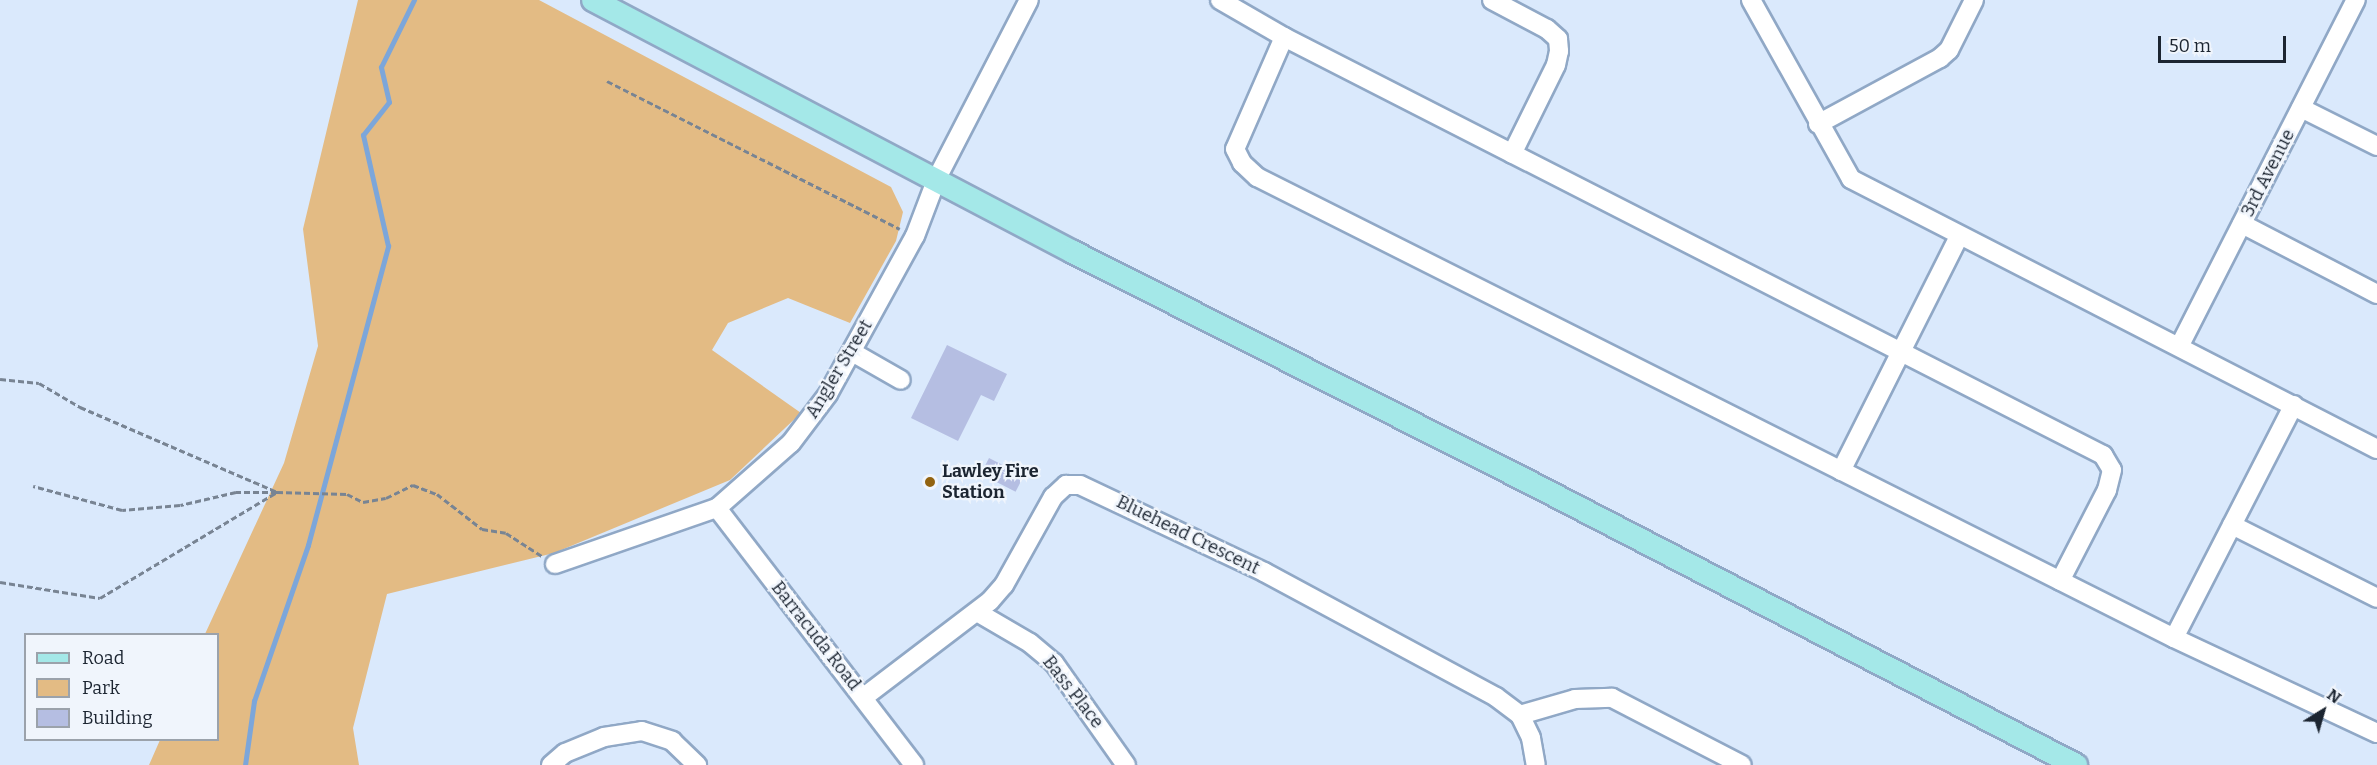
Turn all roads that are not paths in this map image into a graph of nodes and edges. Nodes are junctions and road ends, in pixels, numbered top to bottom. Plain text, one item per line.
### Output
1 (593, 0) edge
2 (1029, 0) edge
3 (1220, 0) edge
4 (1492, 0) edge
5 (1751, 0) edge
6 (1974, 0) edge
7 (2356, 0) edge
8 (1284, 37) junction
9 (2301, 108) junction
10 (1818, 124) junction
11 (2377, 146) edge
12 (1512, 153) junction
13 (937, 178) junction
14 (2242, 224) junction
15 (1959, 236) junction
16 (2377, 294) edge
17 (2180, 345) junction
18 (852, 352) junction
19 (1901, 352) junction
20 (901, 380) dead end
21 (2294, 405) junction
22 (2377, 449) edge
23 (1841, 471) junction
24 (717, 508) junction
25 (2232, 525) junction
26 (555, 564) road end
27 (2060, 581) junction
28 (2377, 598) edge
29 (977, 612) junction
30 (2174, 638) junction
31 (864, 697) junction
32 (1520, 715) junction
33 (2377, 733) edge
34 (551, 765) edge
35 (697, 765) edge
36 (914, 765) edge
37 (1126, 765) edge
38 (1536, 765) edge
39 (1742, 765) edge
40 (2076, 765) edge

1 - 13 main road
2 - 13 street, Angler Street
3 - 8 street
4 - 12 street
5 - 10 street
6 - 10 street
7 - 9 street, 3rd Avenue
8 - 12 street
8 - 23 street
9 - 11 street
9 - 14 street, 3rd Avenue
10 - 15 street
12 - 19 street
13 - 18 street, Angler Street
13 - 40 main road
14 - 16 street
14 - 17 street, 3rd Avenue
15 - 17 street
15 - 19 street
17 - 21 street
18 - 20 street
18 - 24 street, Angler Street
19 - 23 street
19 - 27 street
21 - 22 street
21 - 25 street
23 - 27 street
24 - 26 street, Angler Street
24 - 31 street, Barracuda Road
25 - 28 street
25 - 30 street
27 - 30 street
29 - 31 street, Bluehead Crescent
29 - 32 street, Bluehead Crescent
29 - 37 street, Bass Place
30 - 33 street
31 - 36 street, Barracuda Road
32 - 38 street, Bluehead Crescent
32 - 39 street
34 - 35 street

